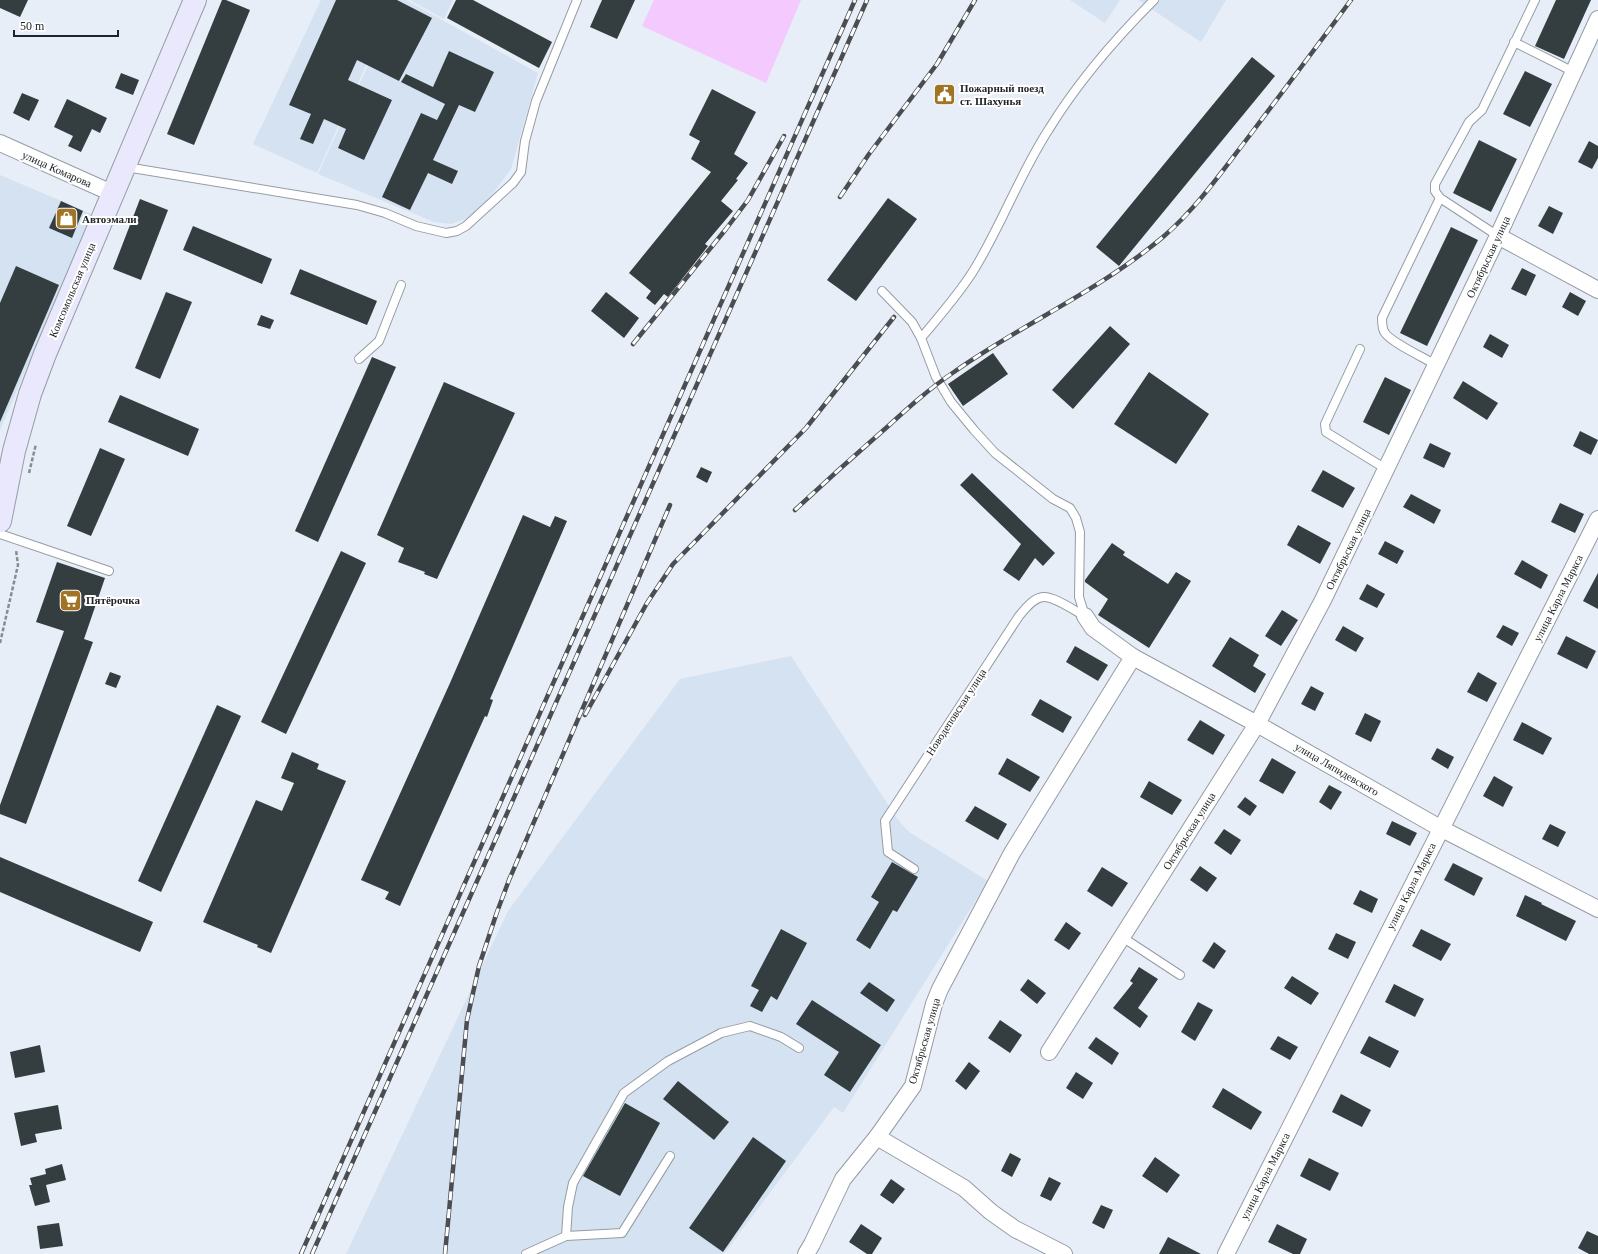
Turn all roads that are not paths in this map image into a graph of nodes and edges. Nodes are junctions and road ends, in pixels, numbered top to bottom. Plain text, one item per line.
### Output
1 (196, 0) edge
2 (577, 0) edge
3 (1154, 0) edge
4 (1535, 0) edge
5 (1598, 19) edge
6 (1514, 42) junction
7 (1574, 72) junction
8 (0, 143) edge
9 (126, 167) junction
10 (114, 194) junction
11 (1440, 198) junction
12 (1498, 236) junction
13 (401, 285) dead end
14 (1598, 290) edge
15 (882, 291) dead end
16 (921, 338) junction
17 (1360, 349) dead end
18 (360, 359) dead end
19 (1436, 364) junction
20 (1386, 469) junction
21 (1, 514) edge
22 (1598, 519) edge
23 (0, 534) edge
24 (109, 571) dead end
25 (1085, 616) junction
26 (1133, 657) junction
27 (1257, 724) junction
28 (1440, 828) junction
29 (914, 869) dead end
30 (1598, 909) edge
31 (1122, 937) junction
32 (1180, 975) dead end
33 (798, 1048) dead end
34 (1049, 1052) dead end
35 (877, 1137) junction
36 (670, 1156) dead end
37 (566, 1236) junction
38 (526, 1254) edge
39 (806, 1254) edge
40 (1064, 1254) edge
41 (1226, 1254) edge

1 - 9 street, Комсомольская улица
2 - 9 lane
3 - 16 lane
4 - 6 lane
5 - 7 street, Октябрьская улица
6 - 7 lane
6 - 11 lane
7 - 12 street, Октябрьская улица
8 - 10 street, улица Комарова
9 - 10 street, Комсомольская улица
10 - 21 street, Комсомольская улица
11 - 12 lane
11 - 19 lane
12 - 14 street
12 - 19 street, Октябрьская улица
13 - 18 lane
15 - 16 lane
16 - 25 lane
17 - 20 lane
19 - 20 street, Октябрьская улица
20 - 27 street, Октябрьская улица
22 - 28 street, улица Карла Маркса
23 - 24 lane
25 - 26 street, улица Ляпидевского
25 - 29 lane, Новодеповская улица
26 - 27 street, улица Ляпидевского
26 - 35 street, Октябрьская улица
27 - 28 street, улица Ляпидевского
27 - 31 street, Октябрьская улица
28 - 30 street, улица Ляпидевского
28 - 41 street, улица Карла Маркса
31 - 32 lane
31 - 34 street, Октябрьская улица
33 - 37 lane
35 - 39 street, Октябрьская улица
35 - 40 street
36 - 37 lane
37 - 38 lane

